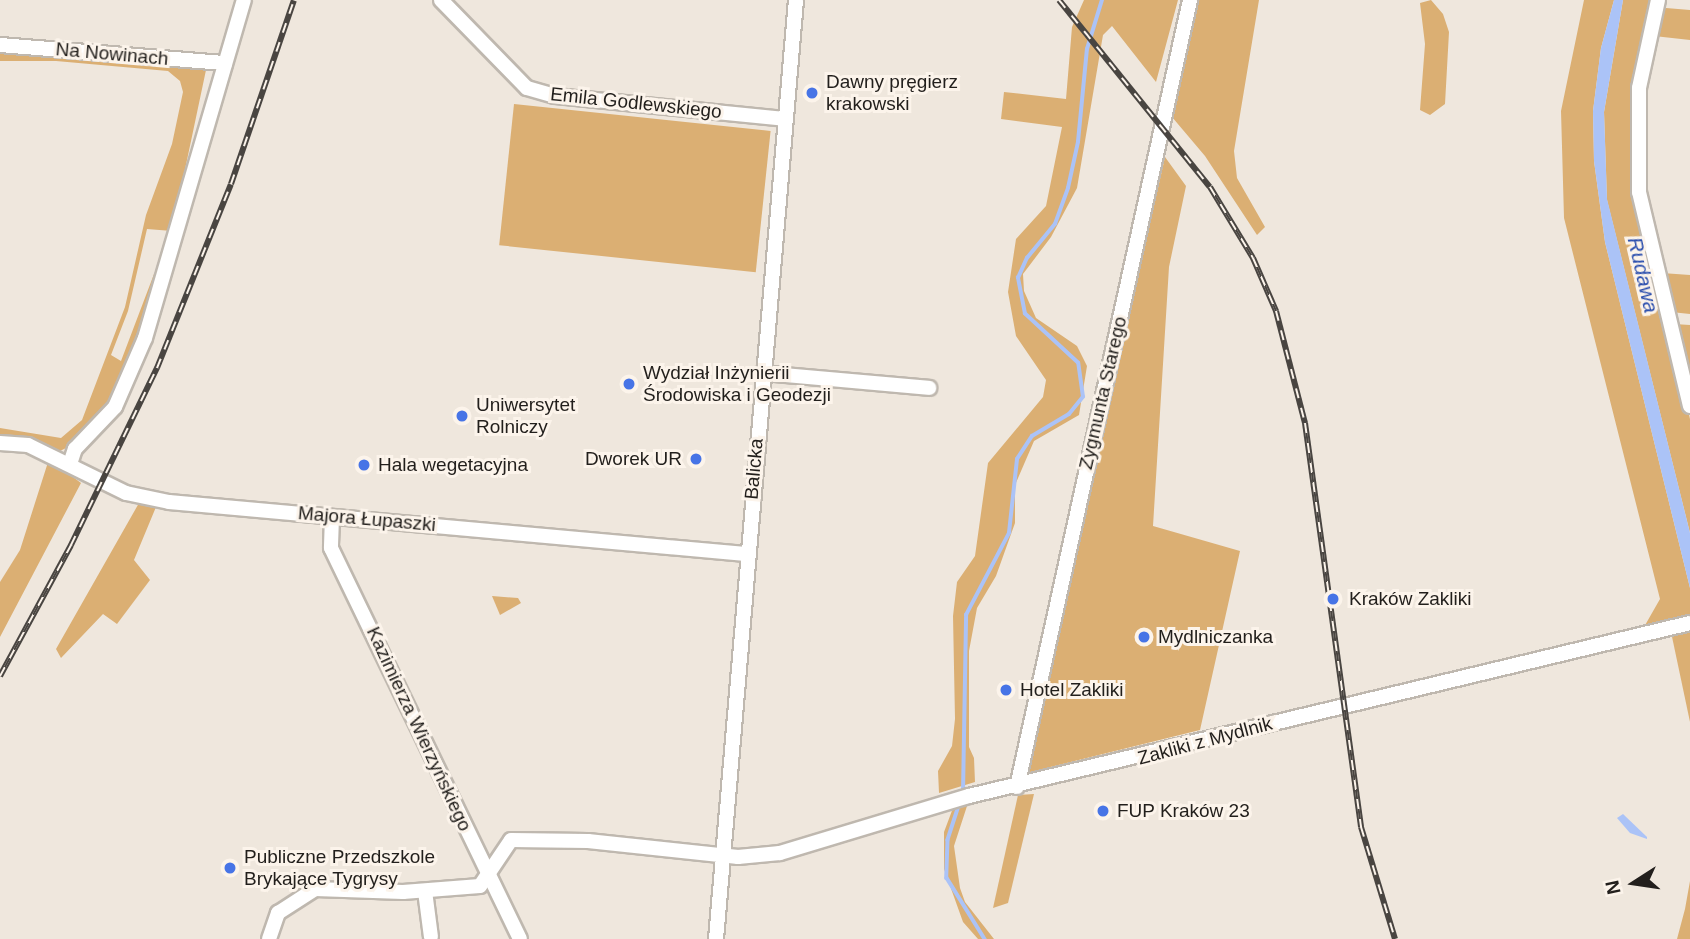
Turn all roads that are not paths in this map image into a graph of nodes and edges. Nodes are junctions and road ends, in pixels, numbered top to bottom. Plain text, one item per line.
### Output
1 (244, 0) edge
2 (441, 0) edge
3 (796, 0) edge
4 (1190, 0) edge
5 (1658, 0) edge
6 (0, 45) edge
7 (225, 64) junction
8 (785, 118) junction
9 (762, 373) junction
10 (929, 388) dead end
11 (1690, 406) edge
12 (0, 443) edge
13 (70, 464) junction
14 (332, 516) junction
15 (746, 554) junction
16 (1685, 624) edge
17 (1017, 787) junction
18 (722, 854) junction
19 (487, 877) junction
20 (425, 891) junction
21 (431, 937) dead end
22 (269, 939) edge
23 (520, 939) edge
24 (716, 939) edge

1 - 7 street
2 - 8 street, Emila Godlewskiego
3 - 8 street, Balicka
4 - 17 street, Zygmunta Starego
5 - 11 street
6 - 7 street, Na Nowinach
7 - 13 street
8 - 9 street, Balicka
9 - 10 street
9 - 15 street, Balicka
12 - 13 street, Majora Łupaszki
13 - 14 street, Majora Łupaszki
14 - 15 street, Majora Łupaszki
14 - 19 street, Kazimierza Wierzyńskiego
15 - 18 street, Balicka
16 - 17 street, Zakliki z Mydlnik
17 - 18 street, Zakliki z Mydlnik
18 - 19 street, Zakliki z Mydlnik
18 - 24 street, Balicka
19 - 20 street
19 - 23 street, Kazimierza Wierzyńskiego
20 - 21 street
20 - 22 street

